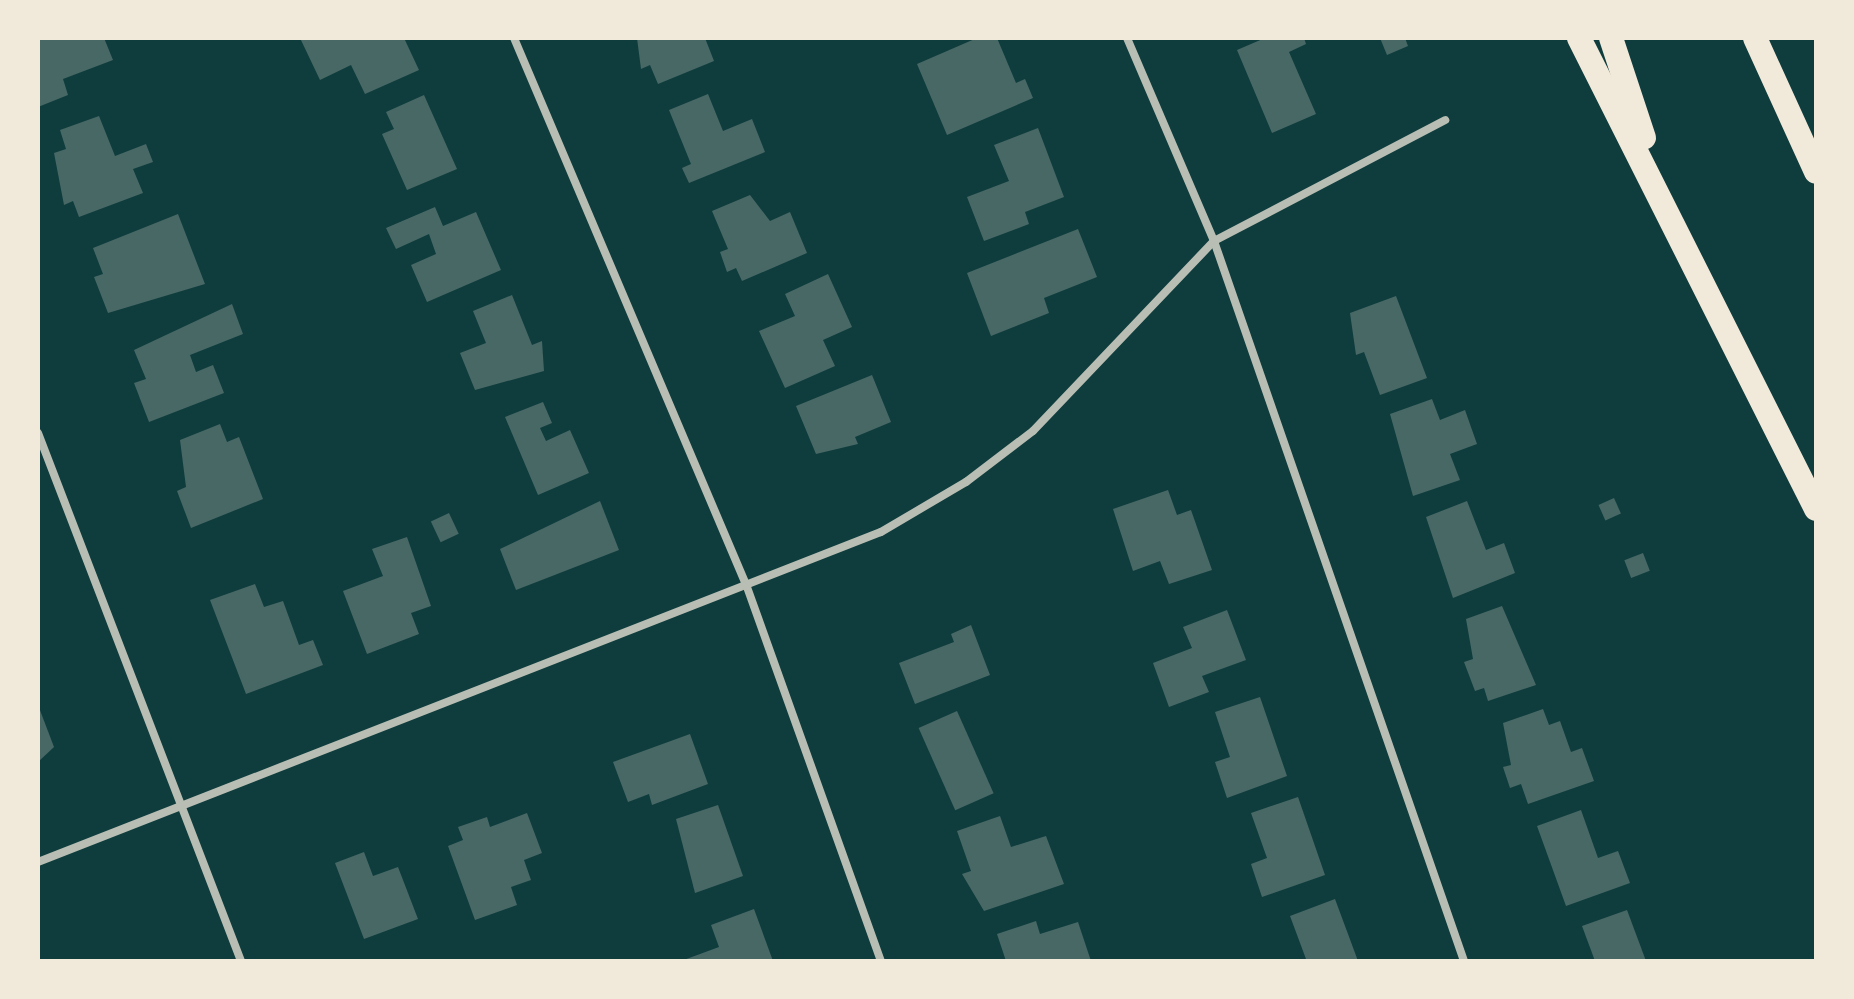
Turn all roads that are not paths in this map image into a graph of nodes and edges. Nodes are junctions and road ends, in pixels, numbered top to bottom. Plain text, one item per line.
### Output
1 (514, 38) edge
2 (1127, 38) edge
3 (1579, 38) edge
4 (1611, 38) edge
5 (1755, 38) edge
6 (1445, 120) dead end
7 (1816, 172) edge
8 (1669, 215) junction
9 (1214, 241) junction
10 (38, 433) edge
11 (1816, 509) edge
12 (747, 587) junction
13 (181, 806) junction
14 (38, 862) edge
15 (241, 961) edge
16 (881, 961) edge
17 (1464, 961) edge

1 - 12 street
2 - 9 street
3 - 8 highway
4 - 8 highway
5 - 7 highway
6 - 9 street
8 - 11 highway
9 - 12 street
9 - 17 street
10 - 13 street
12 - 13 street
12 - 16 street
13 - 14 street
13 - 15 street

